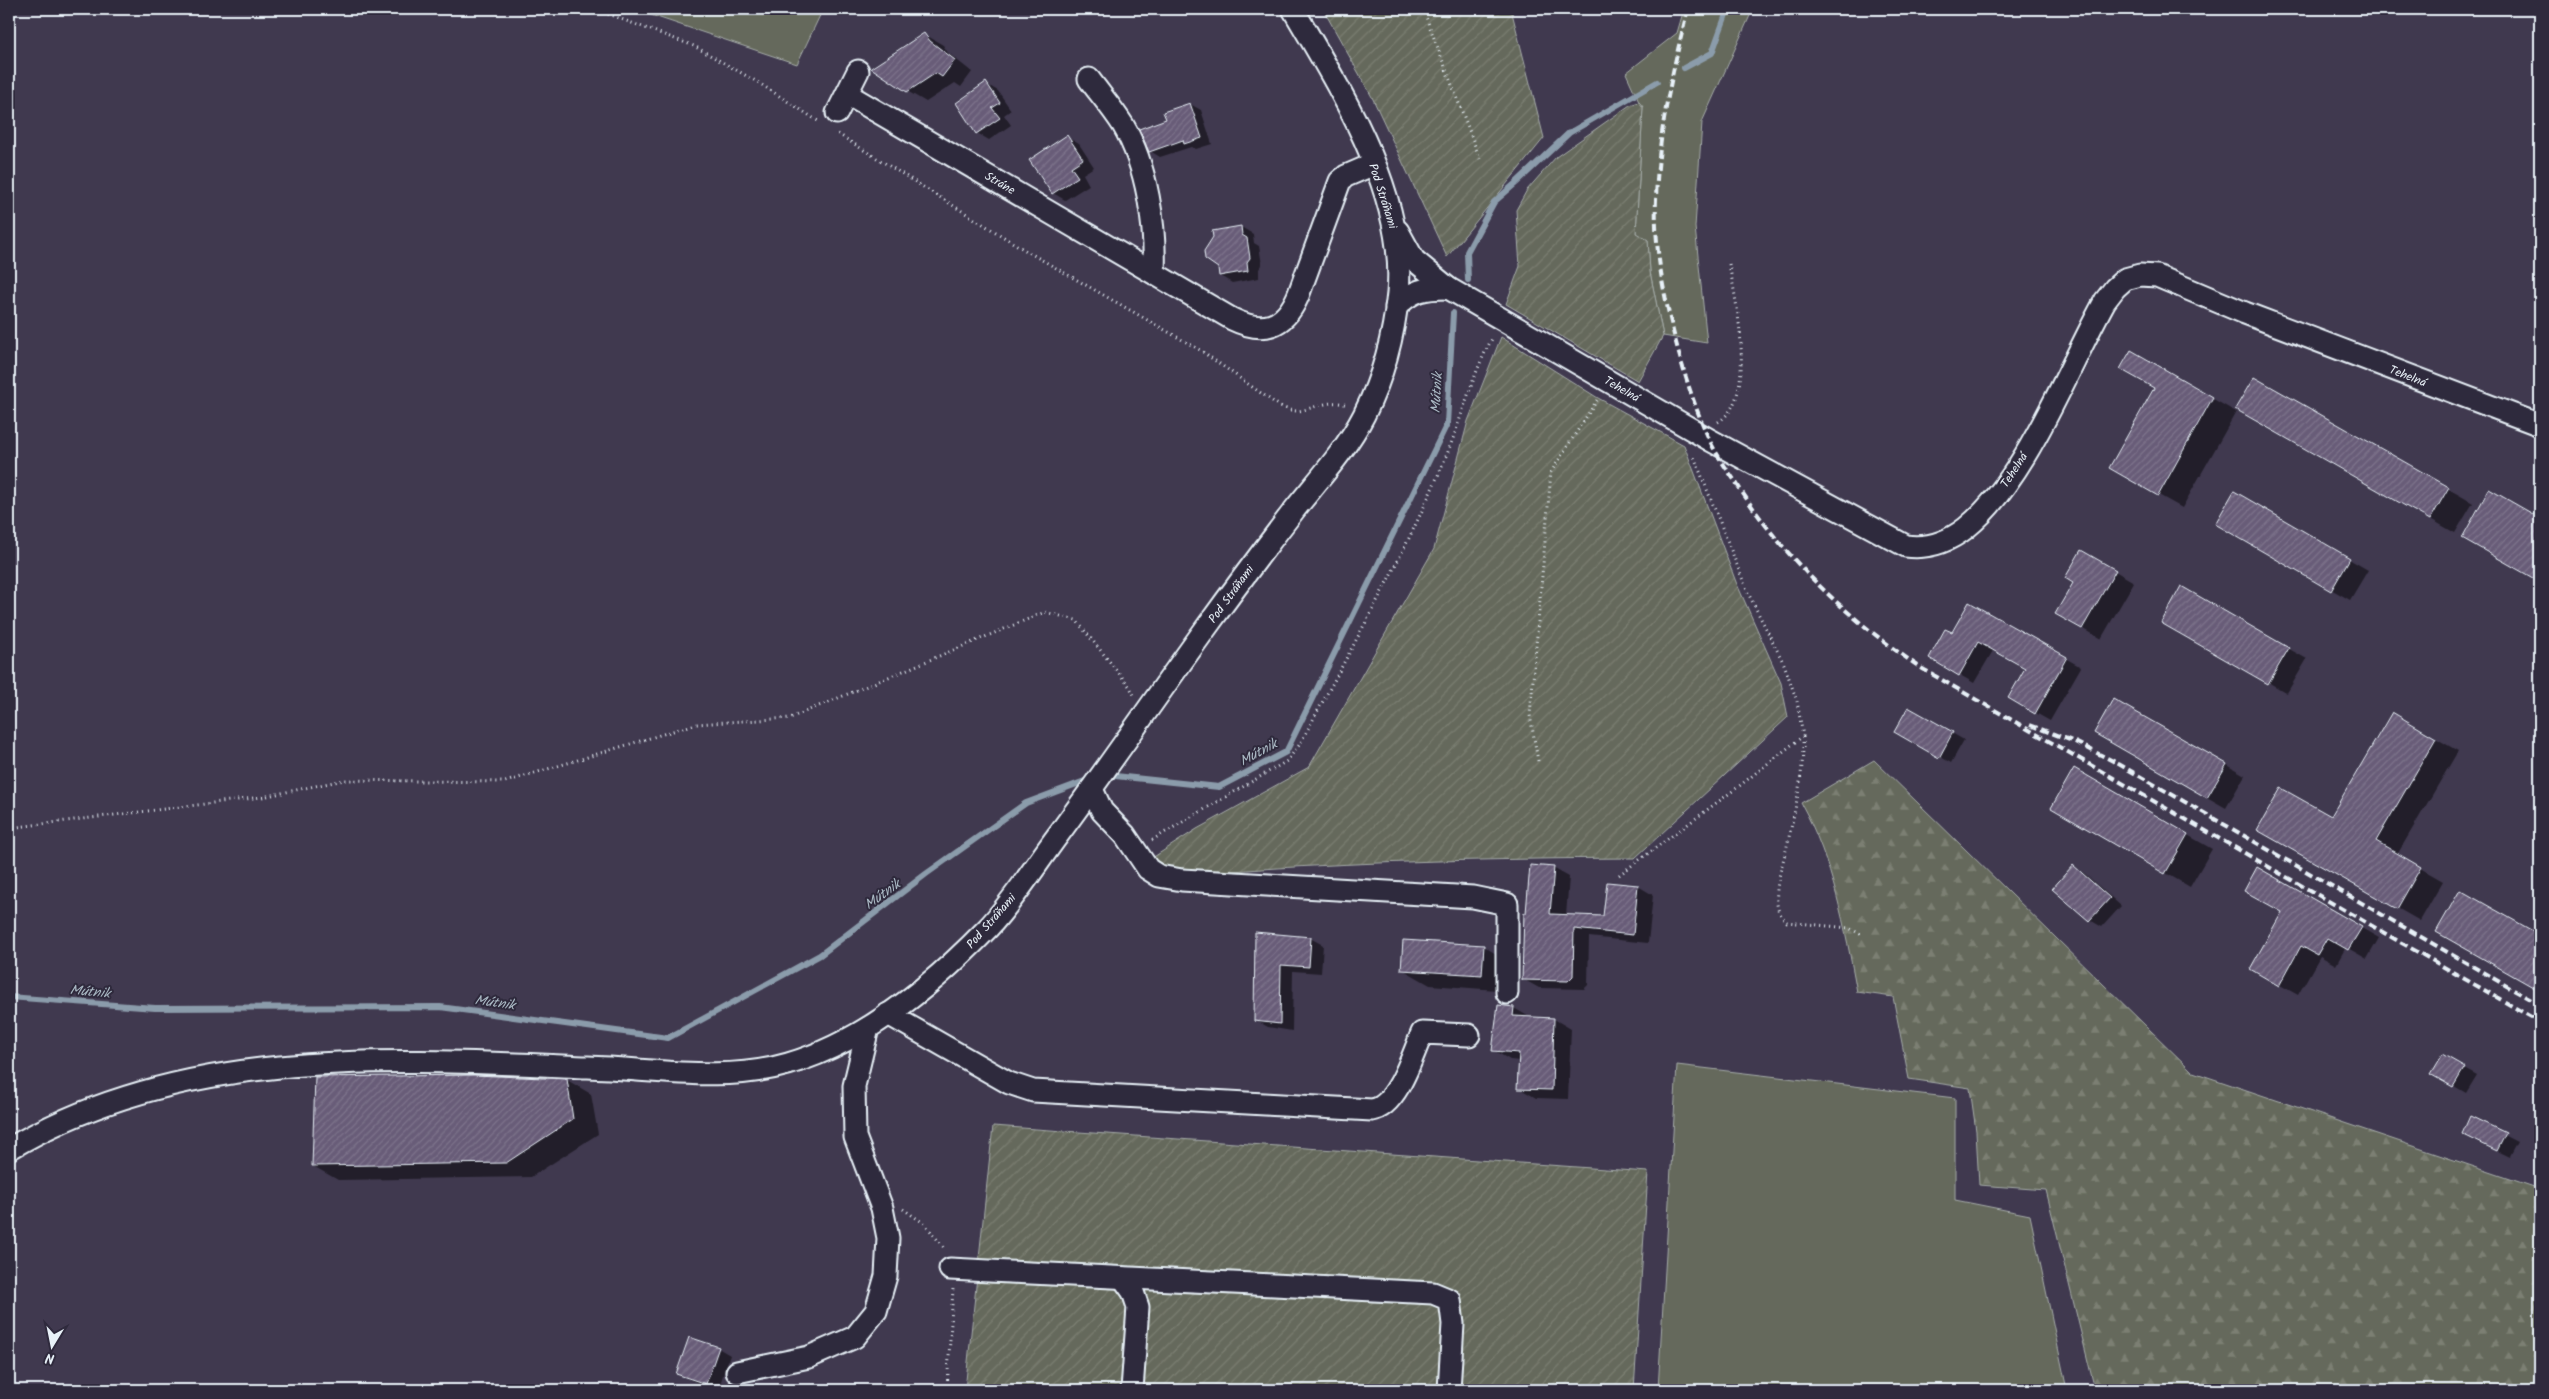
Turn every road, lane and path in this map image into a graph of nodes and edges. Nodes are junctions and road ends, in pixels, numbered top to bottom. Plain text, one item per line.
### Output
1 (594, 9) edge
2 (1293, 9) edge
3 (1423, 9) edge
4 (858, 72) dead end
5 (1089, 79) dead end
6 (847, 94) junction
7 (831, 123) junction
8 (1480, 159) dead end
9 (1374, 164) junction
10 (1394, 224) junction
11 (1729, 264) dead end
12 (1154, 273) junction
13 (1448, 288) junction
14 (1396, 308) junction
15 (1506, 322) junction
16 (1609, 382) junction
17 (1365, 411) junction
18 (2540, 425) edge
19 (1693, 431) junction
20 (1144, 716) junction
21 (1803, 736) junction
22 (1538, 761) dead end
23 (1096, 783) junction
24 (9, 828) edge
25 (1125, 834) junction
26 (1619, 875) dead end
27 (1862, 935) dead end
28 (1507, 994) dead end
29 (888, 1014) junction
30 (868, 1028) junction
31 (1469, 1035) dead end
32 (9, 1149) edge
33 (950, 1269) dead end
34 (1123, 1278) junction
35 (737, 1372) dead end
36 (1132, 1390) edge
37 (1449, 1390) edge

1 - 7 path
2 - 9 street, Pod Stráňami
3 - 8 path
4 - 6 street
5 - 12 street
6 - 7 street
6 - 12 street, Stráne
7 - 17 path
9 - 10 street, Pod Stráňami
9 - 12 street, Stráne
10 - 13 street, Tehelná
10 - 14 street, Pod Stráňami
11 - 19 path
13 - 14 street
13 - 15 street, Tehelná
14 - 17 street, Pod Stráňami
15 - 16 street, Tehelná
15 - 25 path
16 - 19 street, Tehelná
16 - 22 path
17 - 20 street, Pod Stráňami
18 - 19 street, Tehelná
19 - 21 path
20 - 23 street, Pod Stráňami
20 - 24 path
21 - 26 path
21 - 27 path
23 - 25 street
23 - 29 street, Pod Stráňami
25 - 28 street
29 - 30 street, Pod Stráňami
29 - 31 street
30 - 32 street, Pod Stráňami
30 - 35 street
33 - 34 street
34 - 36 street
34 - 37 street

